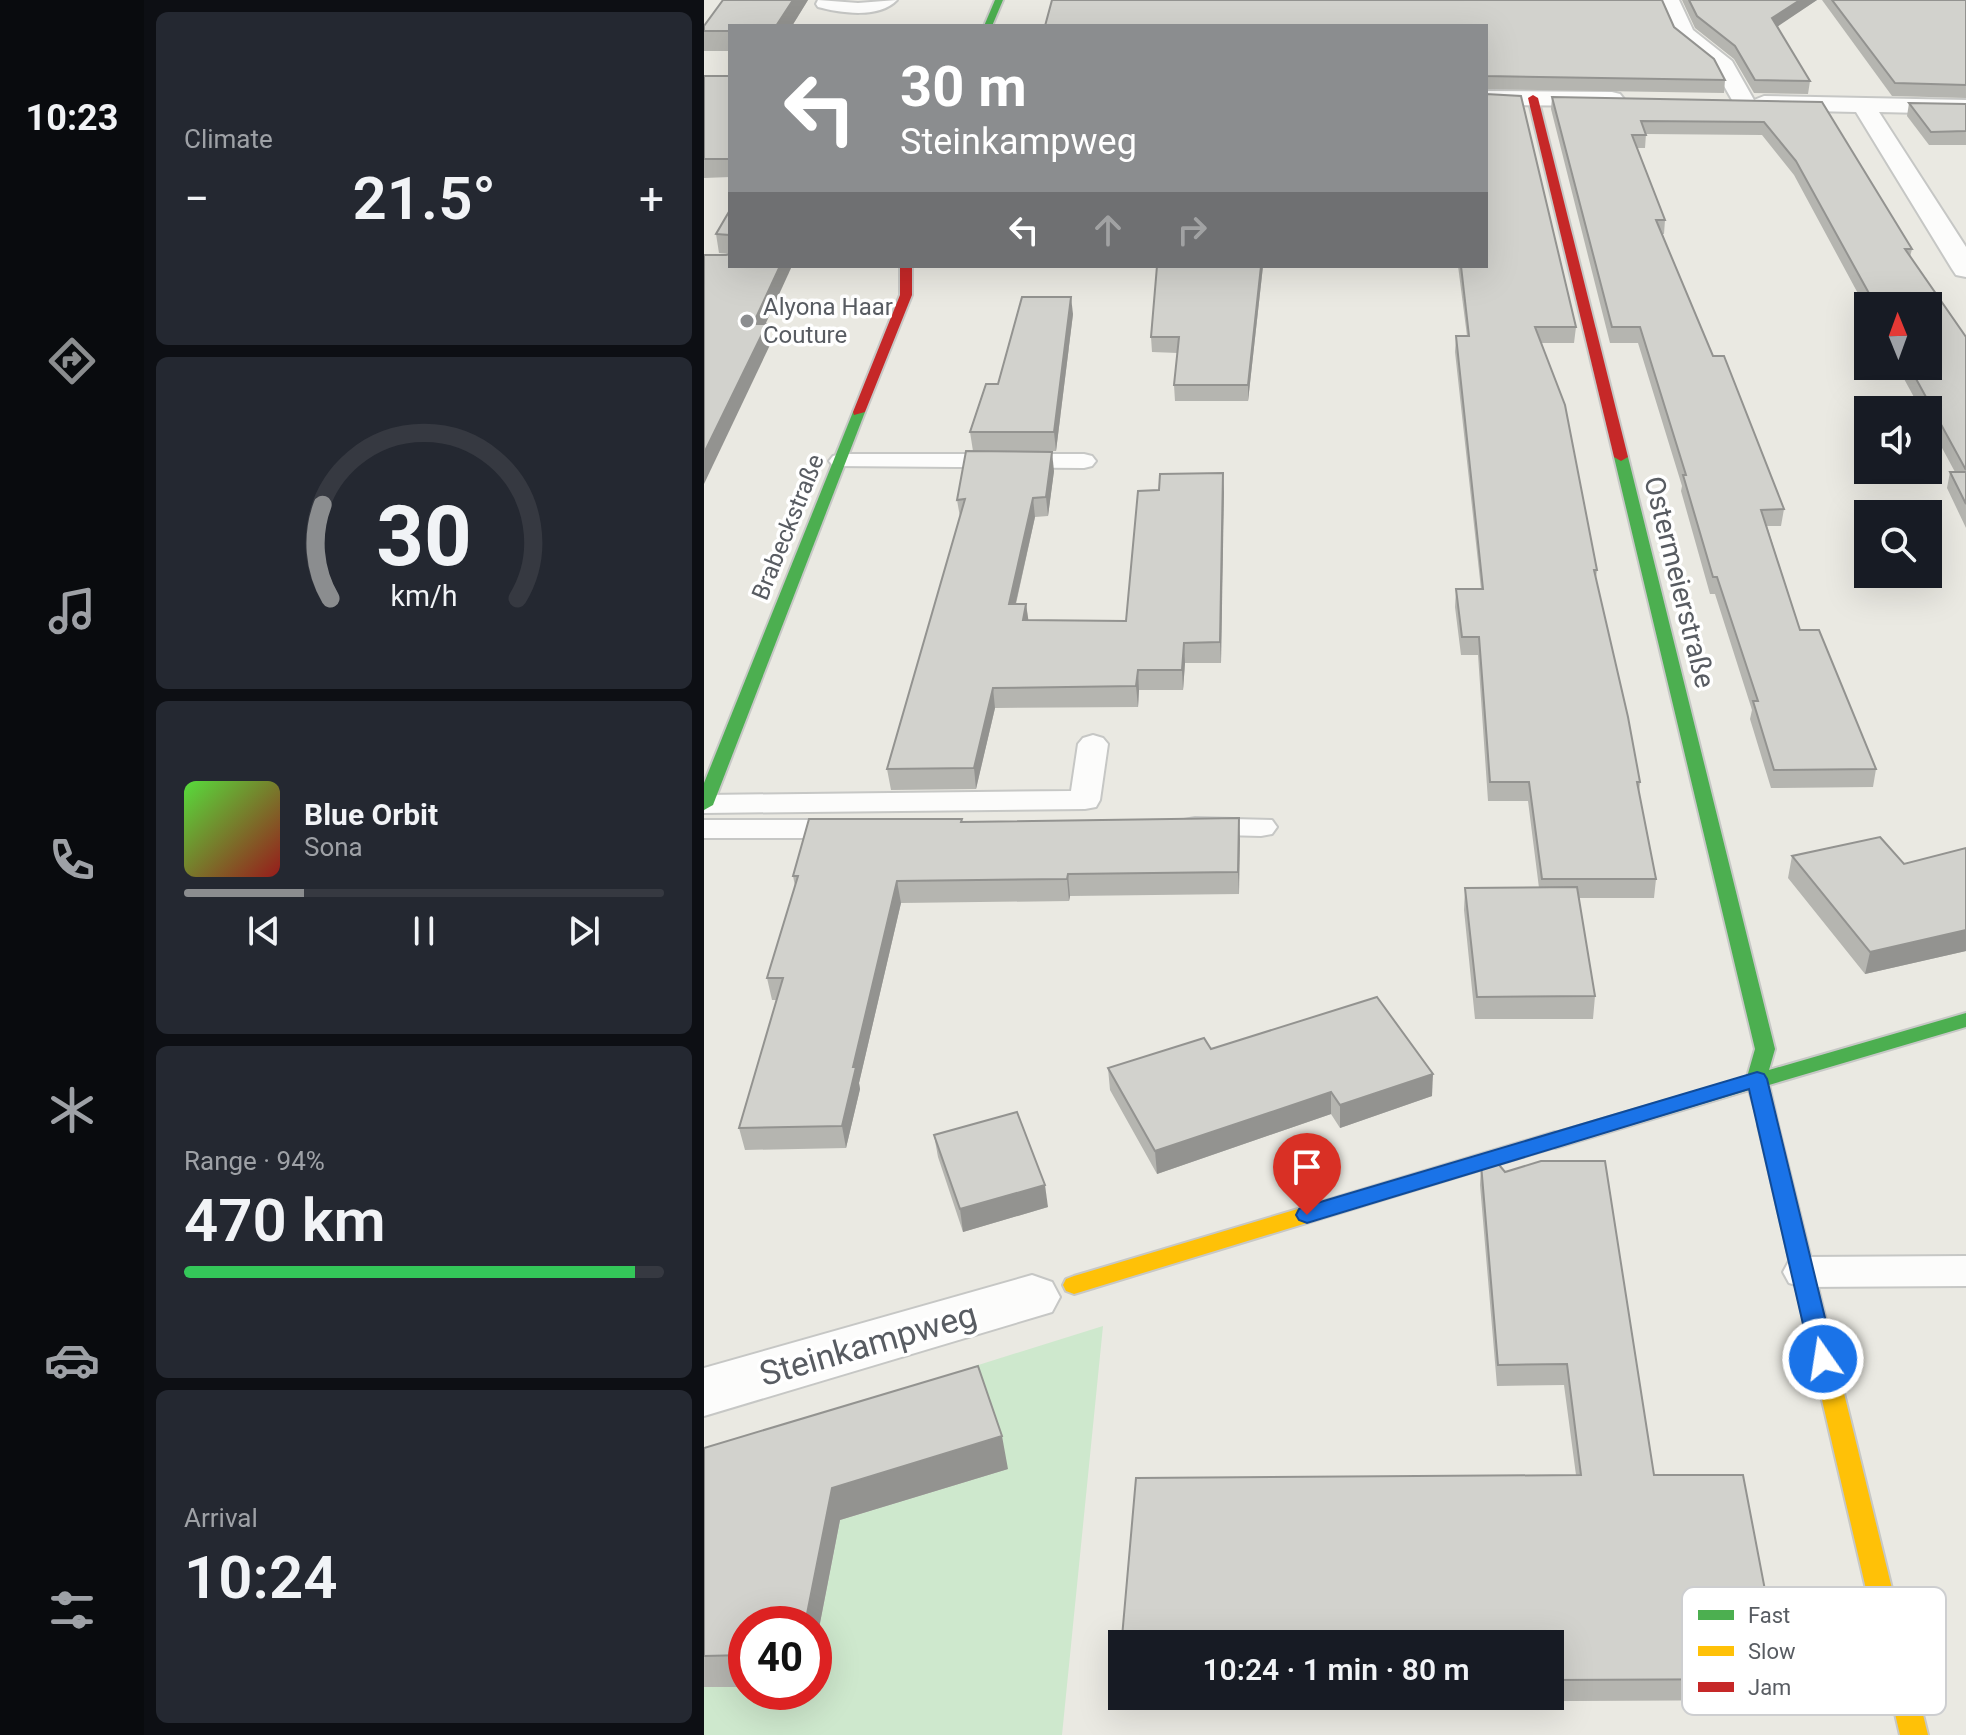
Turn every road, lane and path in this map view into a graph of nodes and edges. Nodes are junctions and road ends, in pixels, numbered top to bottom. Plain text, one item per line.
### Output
1 (826, 0) edge
2 (890, 0) edge
3 (999, 0) edge
4 (1669, 0) edge
5 (989, 24) edge
6 (1488, 98) edge
7 (1533, 98) junction
8 (1639, 100) edge
9 (1714, 101) edge
10 (1744, 102) junction
11 (1863, 105) junction
12 (1966, 107) edge
13 (906, 268) edge
14 (1966, 269) edge
15 (841, 461) junction
16 (1084, 461) dead end
17 (1093, 744) dead end
18 (704, 804) edge
19 (1172, 827) edge
20 (1261, 827) dead end
21 (1099, 828) edge
22 (704, 829) edge
23 (1966, 1020) edge
24 (1757, 1079) junction
25 (1966, 1271) edge
26 (1803, 1272) junction
27 (1053, 1291) joint
28 (704, 1392) edge
29 (1879, 1587) edge
30 (1909, 1715) edge
31 (1914, 1735) edge

1 - 2 lane
3 - 5 street
4 - 10 street
6 - 7 street
7 - 8 street
7 - 24 street, Ostermeierstraße
9 - 10 street
10 - 11 street
11 - 12 street
11 - 14 street
13 - 15 street, Brabeckstraße
15 - 16 lane
15 - 18 street, Brabeckstraße
17 - 18 lane
19 - 20 lane
21 - 22 lane
23 - 24 street, Steinkampweg
24 - 26 street
24 - 27 street, Steinkampweg
25 - 26 lane
26 - 29 street
27 - 28 street, Steinkampweg
30 - 31 street

